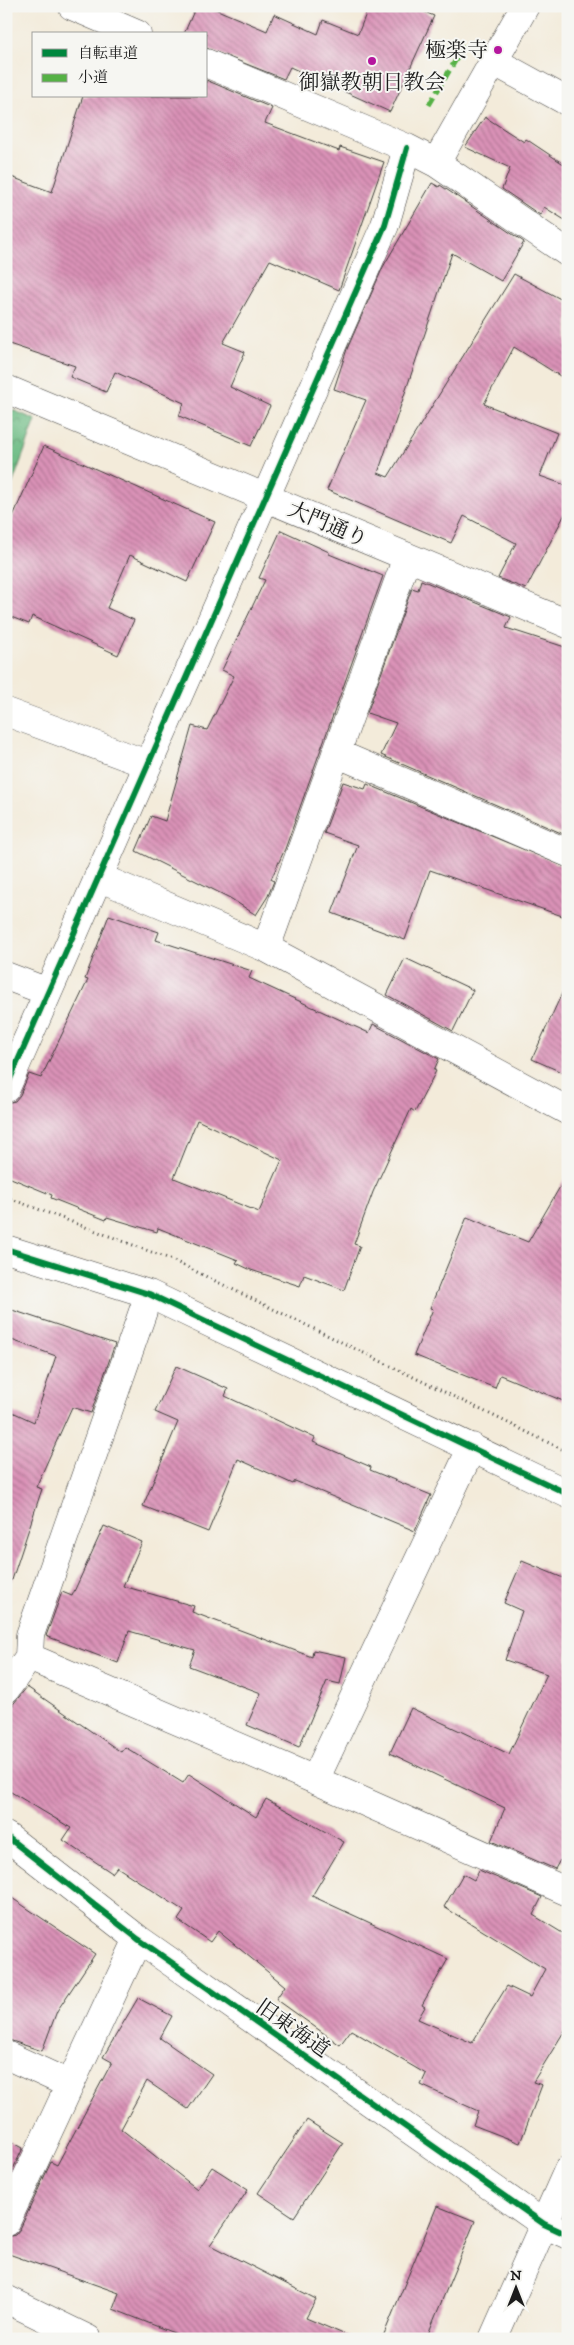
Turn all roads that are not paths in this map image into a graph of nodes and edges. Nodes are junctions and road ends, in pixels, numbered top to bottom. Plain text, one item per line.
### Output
1 (72, 6) edge
2 (525, 6) edge
3 (132, 32) edge
4 (495, 62) junction
5 (208, 64) edge
6 (568, 102) edge
7 (407, 148) junction
8 (436, 163) junction
9 (568, 253) edge
10 (6, 389) edge
11 (265, 497) junction
12 (407, 557) junction
13 (568, 624) edge
14 (6, 712) edge
15 (336, 753) junction
16 (147, 764) junction
17 (568, 853) edge
18 (98, 878) junction
19 (266, 948) junction
20 (6, 976) edge
21 (48, 992) junction
22 (6, 1088) edge
23 (568, 1111) edge
24 (6, 1249) edge
25 (149, 1294) junction
26 (472, 1447) junction
27 (568, 1494) edge
28 (29, 1657) junction
29 (6, 1689) edge
30 (315, 1780) junction
31 (6, 1836) edge
32 (568, 1892) edge
33 (138, 1939) junction
34 (6, 2054) edge
35 (69, 2084) junction
36 (568, 2170) edge
37 (6, 2222) edge
38 (556, 2229) edge
39 (6, 2299) edge
40 (88, 2339) edge
41 (493, 2339) edge

1 - 3 street
2 - 4 street
4 - 6 street
4 - 8 street
5 - 7 street
7 - 8 street
7 - 11 street
8 - 9 street
10 - 11 street, 大門通り
11 - 12 street, 大門通り
11 - 16 street
12 - 13 street, 大門通り
12 - 15 street
14 - 16 street
15 - 17 street
15 - 19 street
16 - 18 street
18 - 19 street
18 - 21 street
19 - 23 street
20 - 21 street
21 - 22 street
24 - 25 street
25 - 26 street
25 - 28 street
26 - 27 street
26 - 30 street
28 - 29 street
28 - 30 street
30 - 32 street
31 - 33 street, 旧東海道
33 - 35 street
33 - 38 street, 旧東海道
34 - 35 street
35 - 37 street
36 - 38 street
38 - 41 street
39 - 40 street

